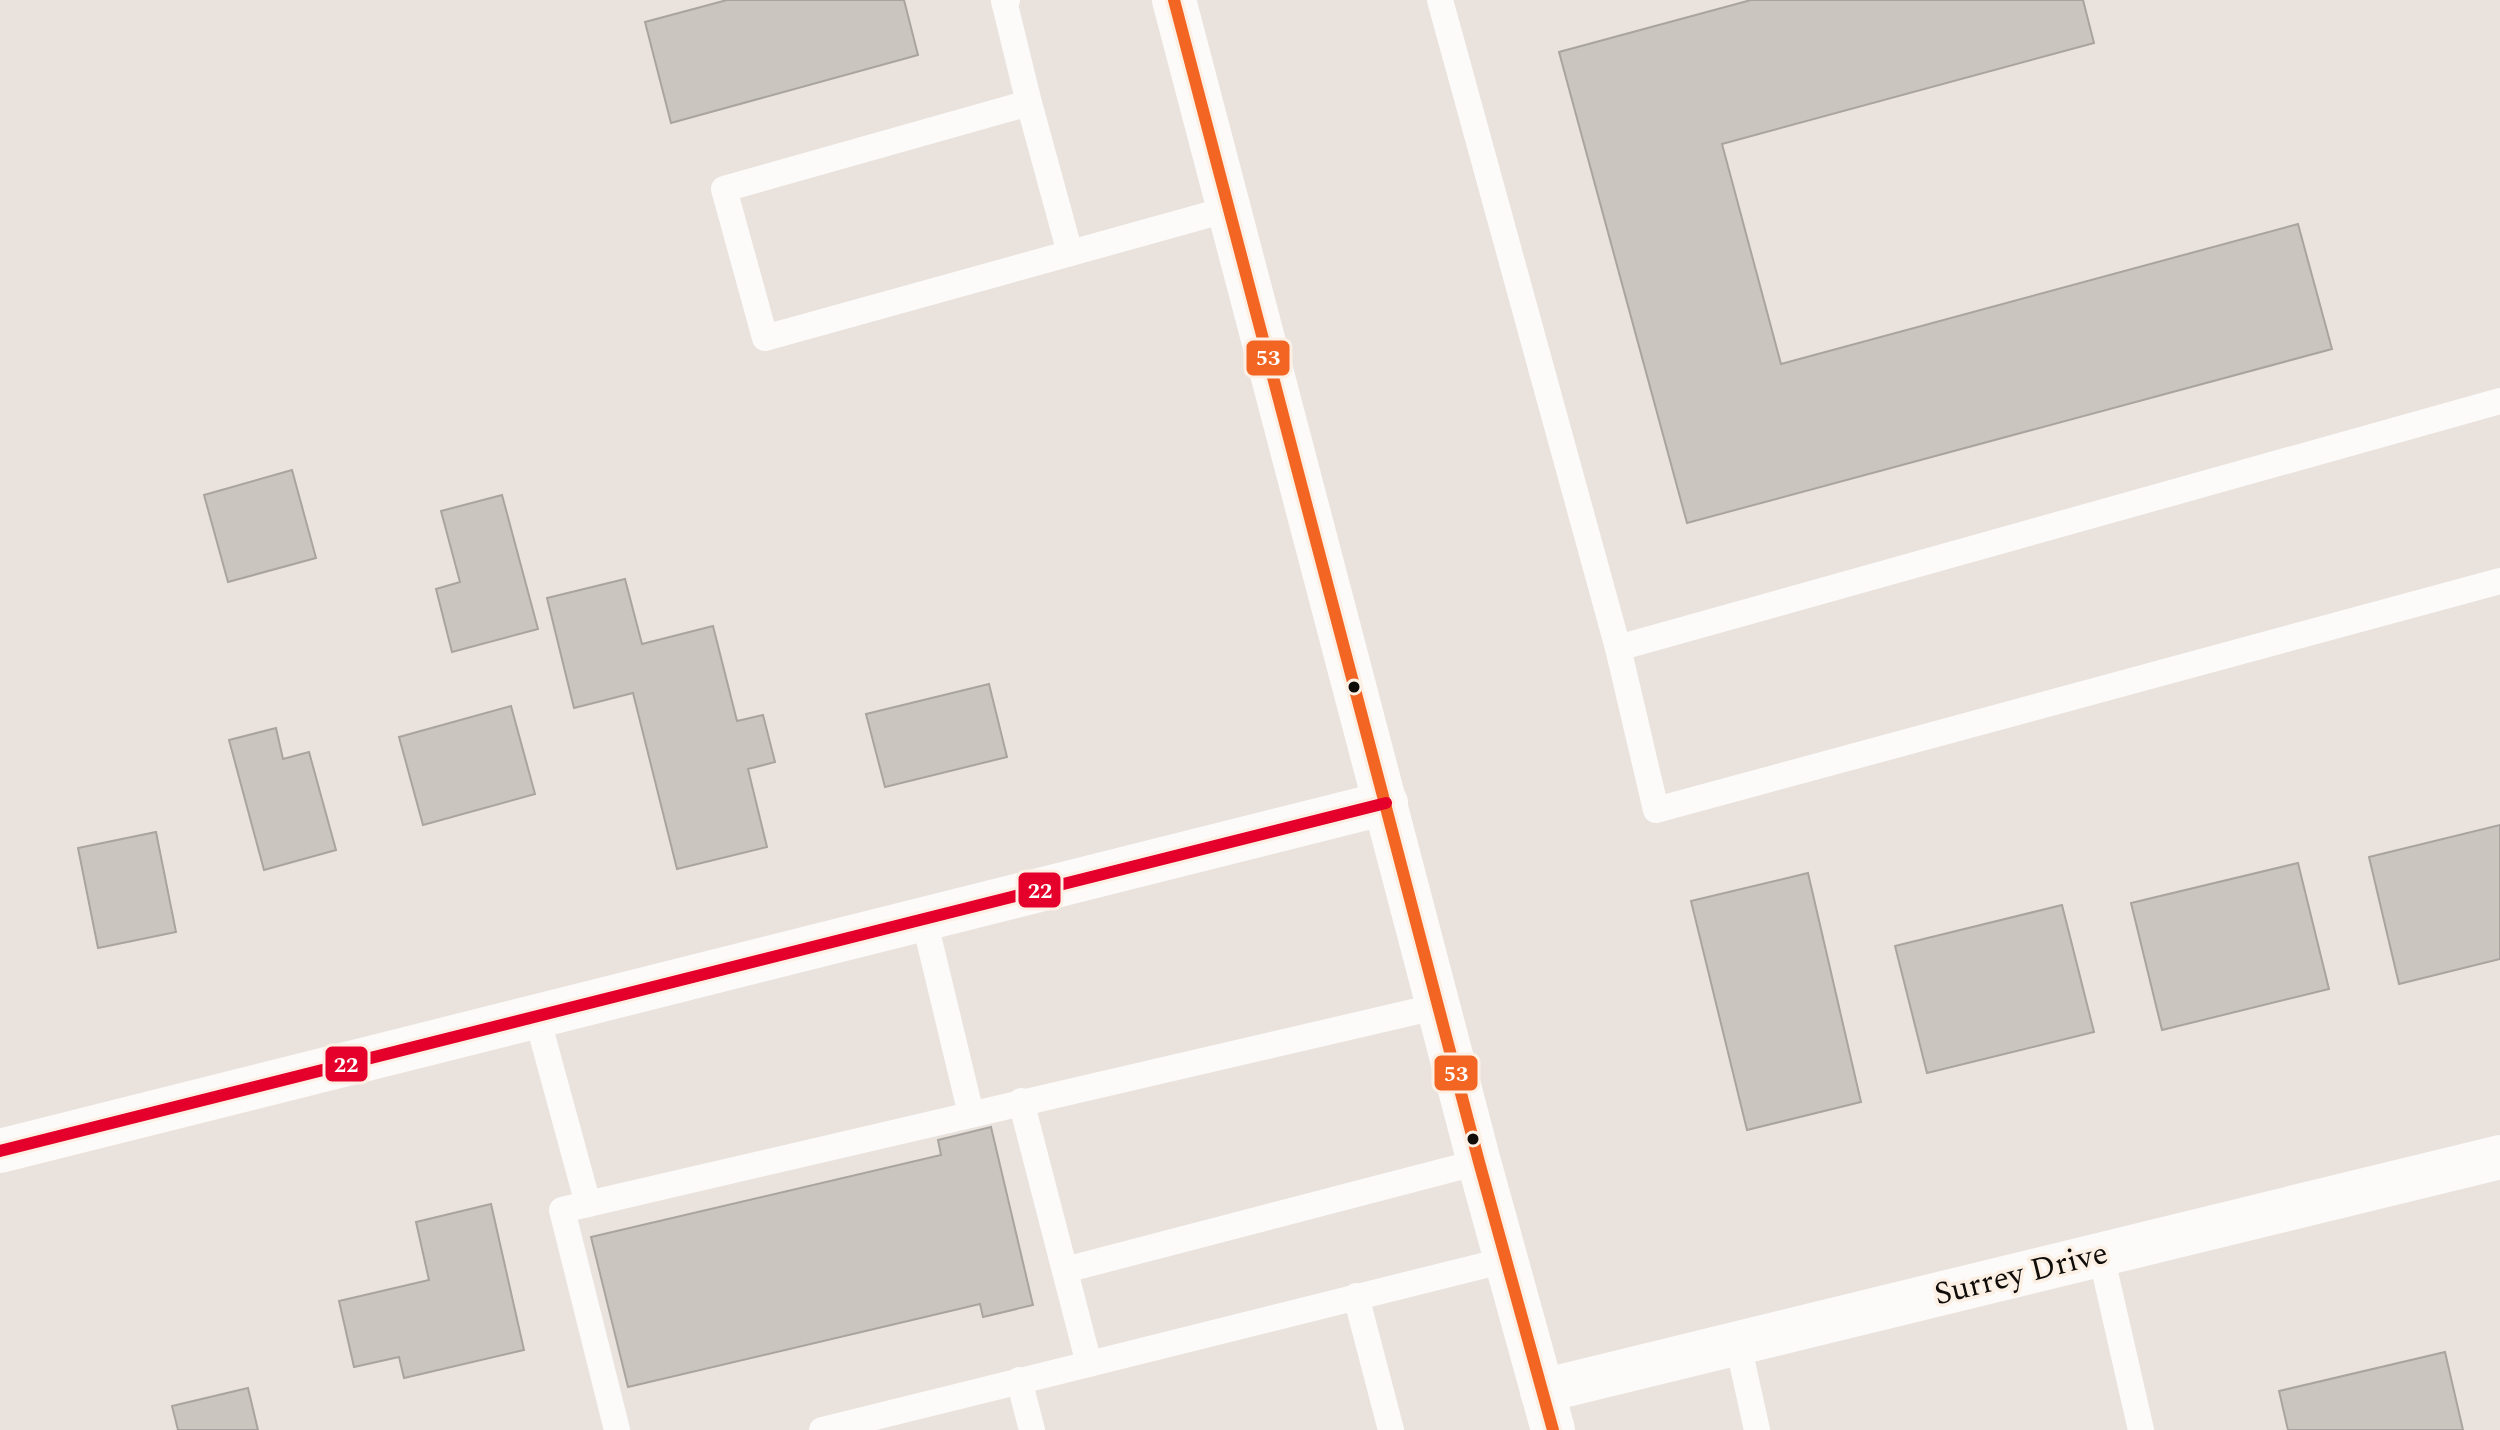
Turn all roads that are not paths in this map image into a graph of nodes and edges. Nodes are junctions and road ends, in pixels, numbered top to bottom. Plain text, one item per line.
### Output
1 (1007, 0) edge
2 (1174, 0) edge
3 (1440, 0) edge
4 (1029, 103) junction
5 (1229, 209) junction
6 (1070, 253) junction
7 (2500, 401) edge
8 (2500, 581) edge
9 (1618, 648) junction
10 (1386, 803) junction
11 (924, 919) junction
12 (1439, 1006) junction
13 (537, 1017) junction
14 (1021, 1101) junction
15 (971, 1114) junction
16 (0, 1151) edge
17 (2500, 1157) edge
18 (1479, 1162) junction
19 (588, 1204) junction
20 (2101, 1255) junction
21 (1506, 1260) junction
22 (1065, 1270) junction
23 (1356, 1296) junction
24 (1738, 1344) junction
25 (1089, 1364) junction
26 (1019, 1380) junction
27 (1547, 1411) edge
28 (617, 1430) edge
29 (822, 1430) edge
30 (1032, 1430) edge
31 (1391, 1430) edge
32 (1757, 1430) edge
33 (2141, 1430) edge

1 - 4 lane
2 - 5 street
3 - 9 lane
4 - 6 lane
4 - 6 lane
5 - 6 lane
5 - 10 street
7 - 9 lane
8 - 9 lane
10 - 11 street
10 - 12 street
11 - 13 street
11 - 15 lane
12 - 14 lane
12 - 18 street
13 - 16 street
13 - 19 lane
14 - 15 lane
14 - 22 lane
15 - 19 lane
17 - 20 street, Surrey Drive
18 - 21 street
18 - 22 lane
19 - 28 lane
20 - 24 street, Surrey Drive
20 - 33 lane
21 - 23 lane
21 - 27 street
22 - 25 lane
23 - 25 lane
23 - 31 lane
24 - 27 street, Surrey Drive
24 - 32 lane
25 - 26 lane
26 - 29 lane
26 - 30 lane

